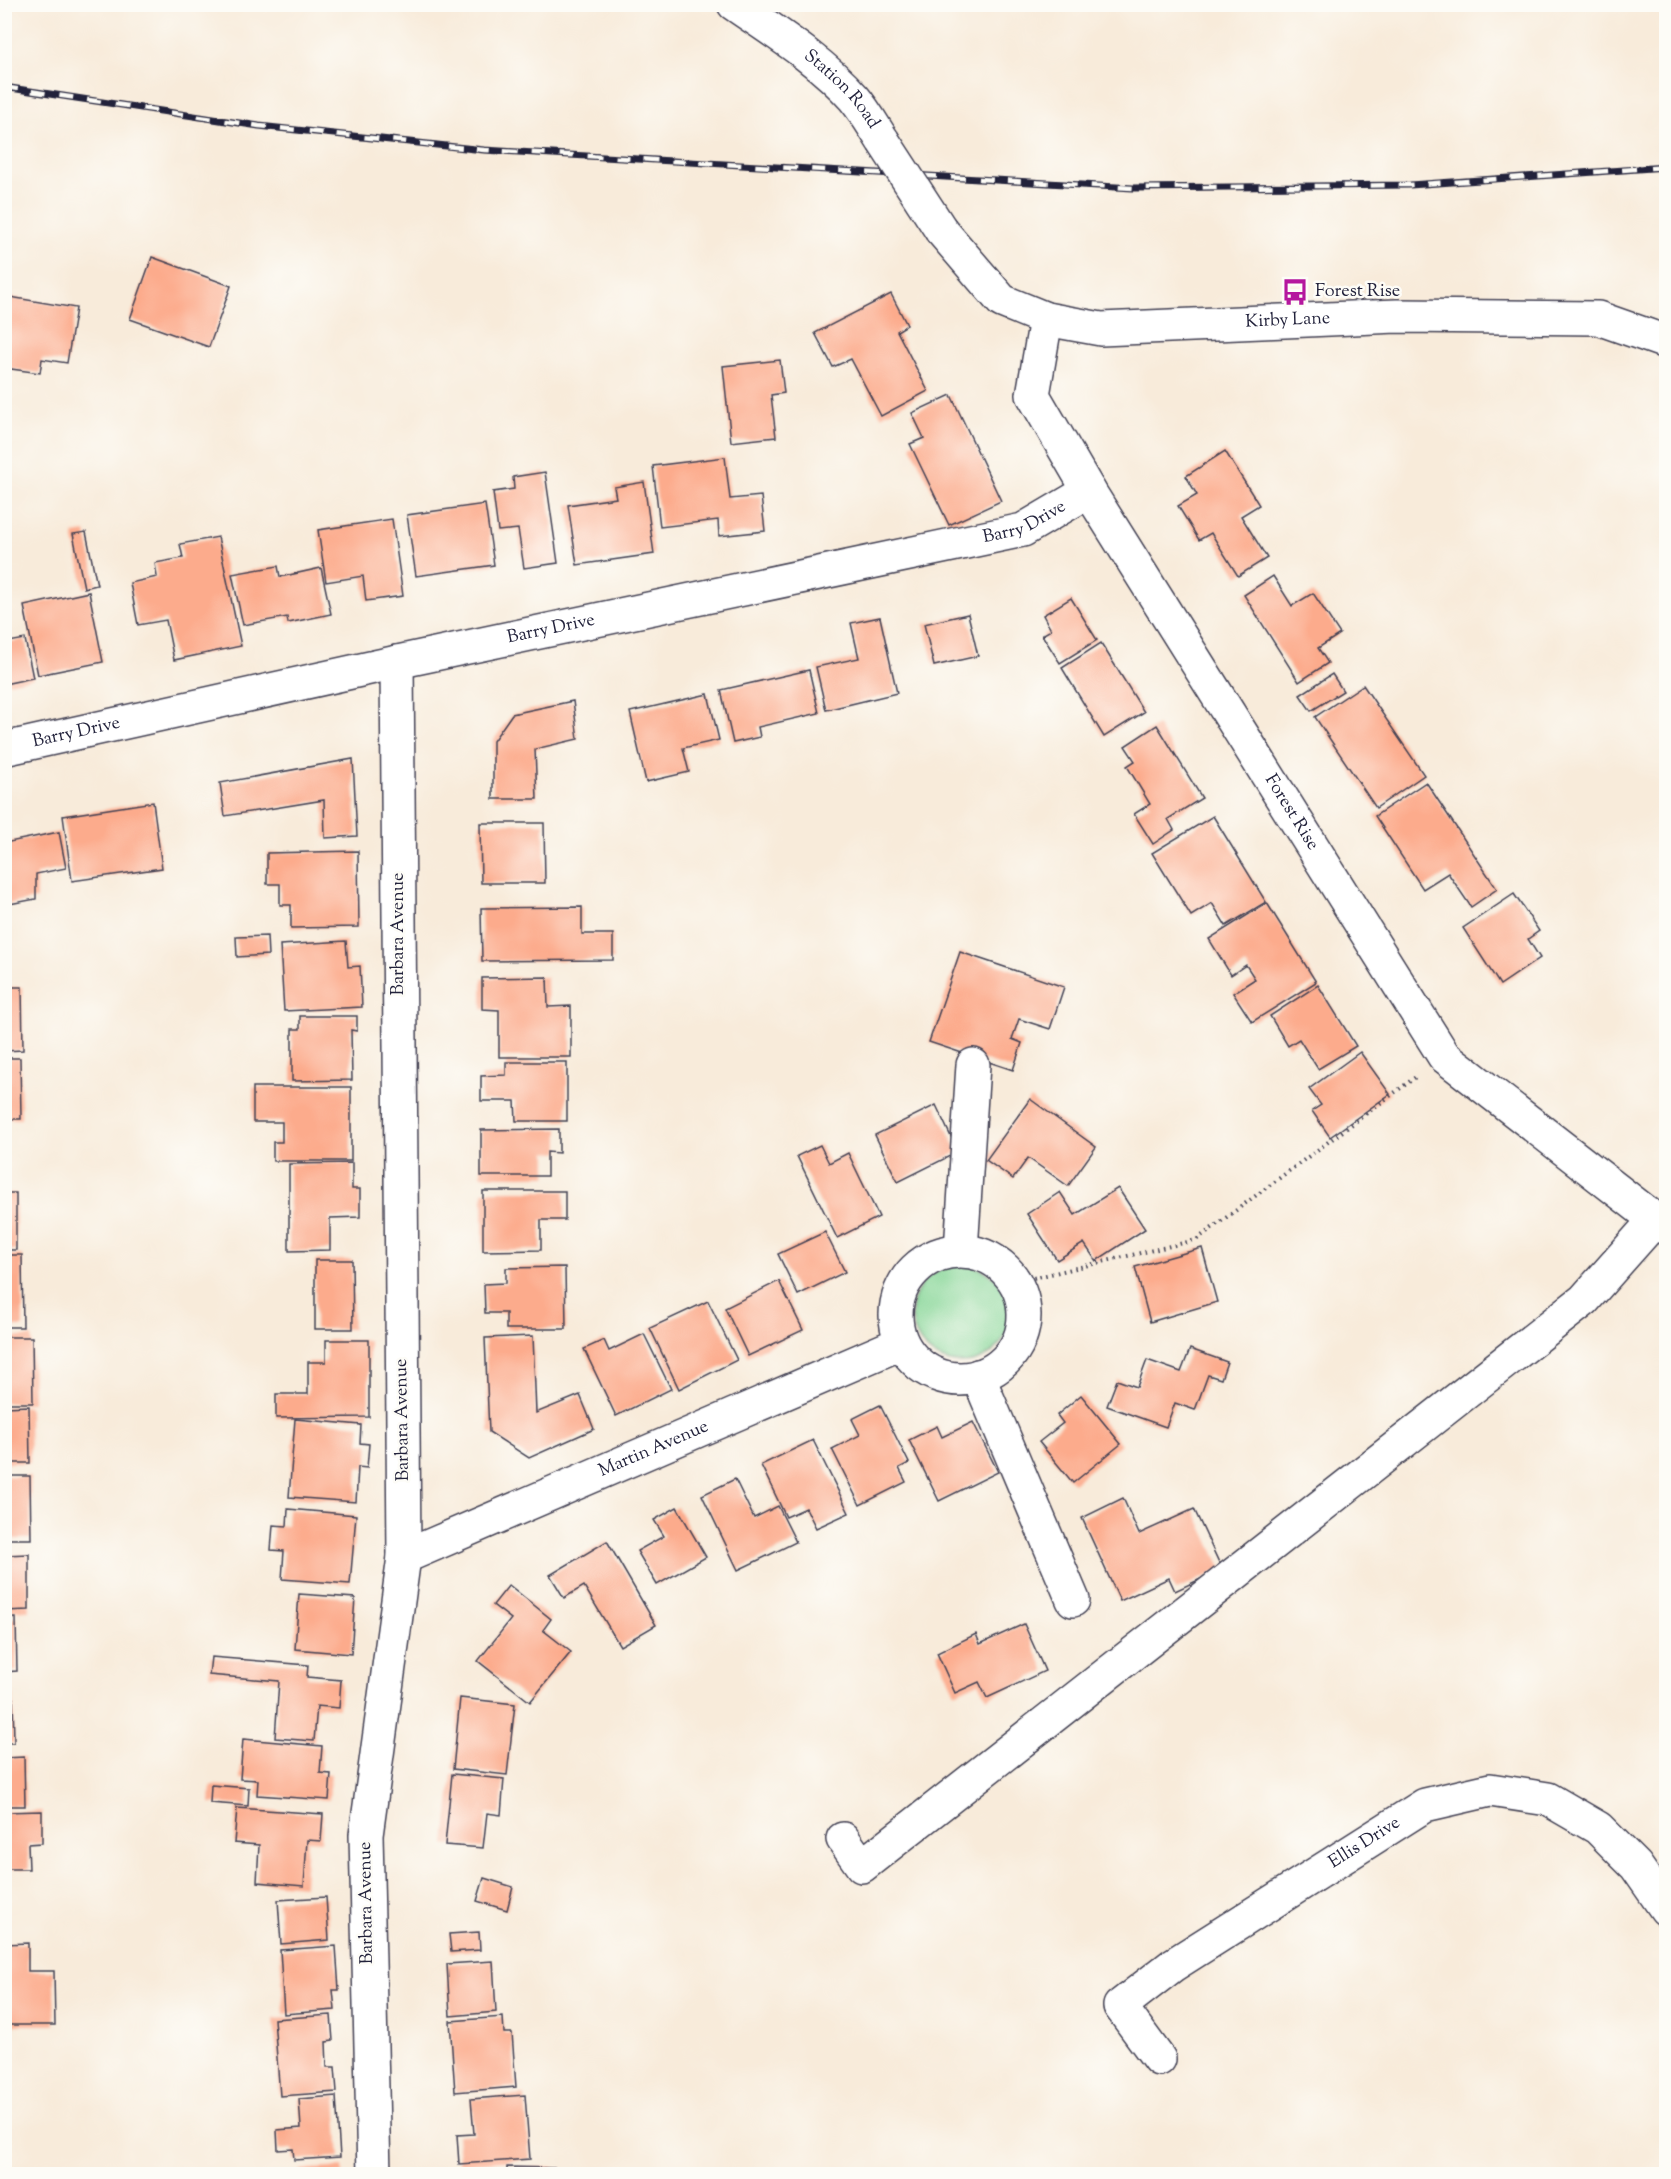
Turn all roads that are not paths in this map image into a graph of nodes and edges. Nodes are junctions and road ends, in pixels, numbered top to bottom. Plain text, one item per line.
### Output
1 (734, 4) edge
2 (941, 230) joint
3 (1046, 319) junction
4 (1666, 342) edge
5 (1089, 491) junction
6 (397, 662) junction
7 (4, 749) edge
8 (973, 1065) dead end
9 (1661, 1224) edge
10 (961, 1250) junction
11 (901, 1343) junction
12 (978, 1376) junction
13 (404, 1557) junction
14 (1073, 1600) dead end
15 (843, 1839) dead end
16 (1666, 1909) edge
17 (1159, 2059) dead end
18 (374, 2175) edge

1 - 2 street, Station Road, bridge
2 - 3 street, Kirby Lane
3 - 4 street, Kirby Lane
3 - 5 street, Forest Rise
5 - 6 street, Barry Drive
5 - 9 street, Forest Rise
6 - 7 street, Barry Drive
6 - 13 street, Barbara Avenue
8 - 10 street
9 - 15 street
10 - 11 street
10 - 12 street
11 - 12 street
11 - 13 street, Martin Avenue
12 - 14 street
13 - 18 street, Barbara Avenue
16 - 17 street, Ellis Drive

